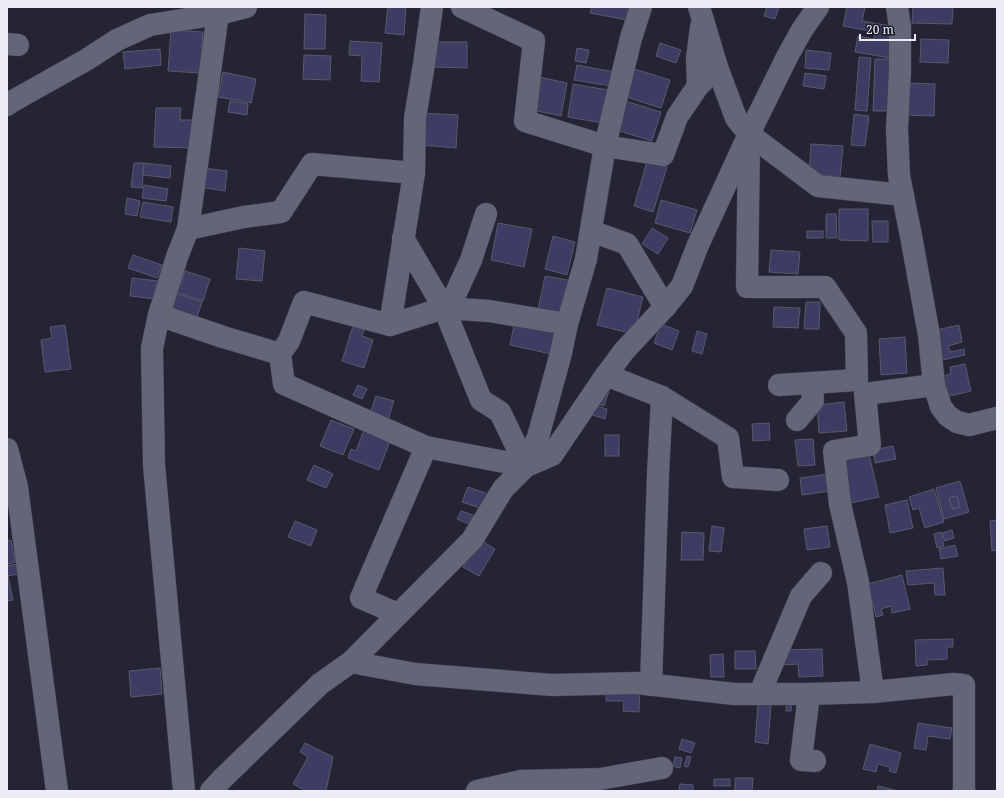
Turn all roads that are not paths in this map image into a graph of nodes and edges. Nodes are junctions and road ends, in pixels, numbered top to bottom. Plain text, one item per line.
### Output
1 (246, 7) edge
2 (432, 7) edge
3 (462, 7) edge
4 (642, 7) edge
5 (818, 7) edge
6 (897, 7) edge
7 (219, 11) edge
8 (701, 12) edge
9 (716, 67) junction
10 (698, 86) junction
11 (7, 105) edge
12 (749, 134) junction
13 (605, 146) junction
14 (414, 173) junction
15 (903, 195) junction
16 (486, 214) dead end
17 (188, 229) junction
18 (591, 231) junction
19 (403, 238) junction
20 (665, 307) junction
21 (446, 308) junction
22 (159, 315) junction
23 (390, 324) junction
24 (567, 324) junction
25 (280, 354) junction
26 (606, 375) junction
27 (812, 383) junction
28 (779, 385) dead end
29 (934, 385) junction
30 (861, 387) junction
31 (662, 397) junction
32 (997, 418) edge
33 (797, 420) dead end
34 (426, 446) junction
35 (7, 449) edge
36 (526, 466) junction
37 (778, 480) dead end
38 (821, 573) dead end
39 (398, 614) junction
40 (351, 662) junction
41 (651, 685) junction
42 (873, 692) junction
43 (760, 693) junction
44 (809, 694) junction
45 (815, 761) dead end
46 (662, 768) dead end
47 (57, 791) edge
48 (184, 791) edge
49 (211, 791) edge
50 (477, 791) edge
51 (964, 791) edge

1 - 7 street
2 - 14 street
3 - 13 street
4 - 13 street
5 - 12 street
6 - 15 street
7 - 11 street
7 - 17 street
8 - 9 street
8 - 10 street
9 - 10 street
9 - 12 street
10 - 13 street
12 - 15 street
12 - 20 street
12 - 30 street
13 - 18 street
14 - 17 street
14 - 19 street
15 - 29 street
16 - 21 street
17 - 22 street
18 - 20 street
18 - 24 street
19 - 21 street
19 - 23 street
20 - 26 street
21 - 23 street
21 - 24 street
21 - 36 street
22 - 25 street
22 - 48 street
23 - 25 street
24 - 36 street
25 - 34 street
26 - 31 street
26 - 36 street
27 - 28 street
27 - 30 street
27 - 33 street
29 - 30 street
29 - 32 street
30 - 42 street
31 - 37 street
31 - 41 street
34 - 36 street
34 - 39 street
35 - 47 street
36 - 39 street
38 - 43 street
39 - 40 street
40 - 41 street
40 - 49 street
41 - 43 street
42 - 44 street
42 - 51 street
43 - 44 street
44 - 45 street
46 - 50 street

